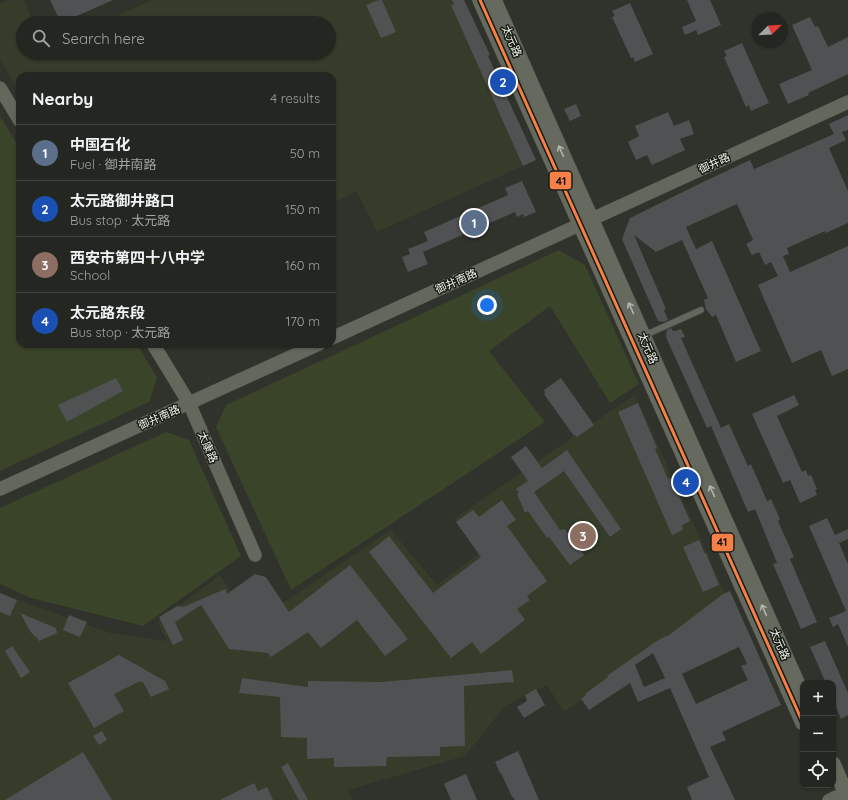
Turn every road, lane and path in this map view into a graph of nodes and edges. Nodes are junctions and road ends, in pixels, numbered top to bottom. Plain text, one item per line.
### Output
1 (480, 0) edge
2 (494, 0) edge
3 (0, 88) edge
4 (848, 102) edge
5 (16, 114) edge
6 (586, 222) junction
7 (701, 310) dead end
8 (336, 336) edge
9 (643, 336) junction
10 (155, 348) edge
11 (310, 348) edge
12 (189, 403) junction
13 (0, 489) edge
14 (255, 555) dead end
15 (800, 689) edge
16 (800, 716) edge

1 - 6 main road, 太元路
6 -> 2 main road, 太元路
3 - 5 street
4 - 6 street, 御井路
6 - 8 street, 御井南路
9 -> 6 main road, 太元路
6 - 16 main road, 太元路
7 - 9 lane
15 -> 9 main road, 太元路
10 - 12 street, 太康路
11 - 12 street, 御井南路
12 - 13 street, 御井南路
12 - 14 street, 太康路

